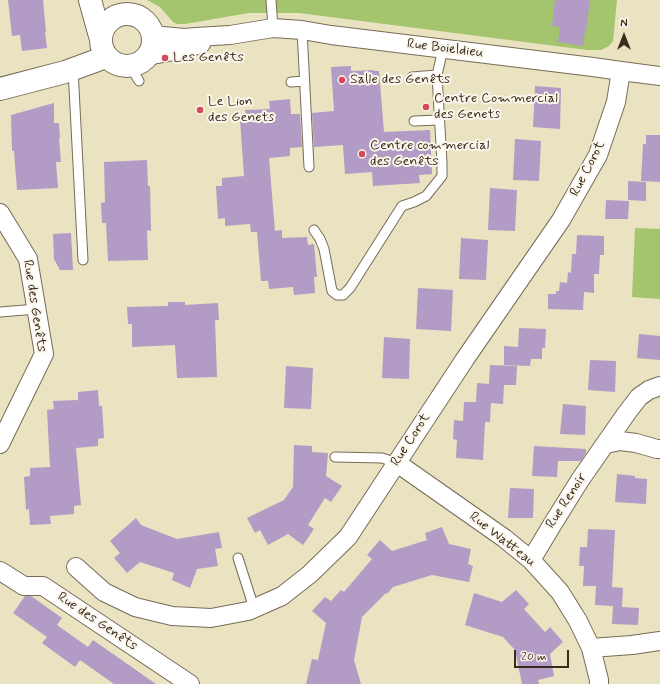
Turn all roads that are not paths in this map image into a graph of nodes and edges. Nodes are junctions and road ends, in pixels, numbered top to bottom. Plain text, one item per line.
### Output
1 (90, 0) edge
2 (101, 0) edge
3 (271, 0) edge
4 (122, 14) junction
5 (272, 28) junction
6 (302, 30) junction
7 (152, 35) junction
8 (230, 35) junction
9 (100, 36) junction
10 (443, 49) junction
11 (106, 57) junction
12 (138, 68) junction
13 (74, 69) junction
14 (621, 71) junction
15 (437, 75) junction
16 (660, 76) edge
17 (412, 77) dead end
18 (304, 81) junction
19 (291, 82) dead end
20 (0, 89) edge
21 (439, 120) junction
22 (414, 121) dead end
23 (310, 167) dead end
24 (0, 213) edge
25 (314, 230) dead end
26 (83, 260) dead end
27 (36, 309) junction
28 (0, 312) edge
29 (660, 386) edge
30 (0, 444) edge
31 (606, 444) junction
32 (660, 449) edge
33 (336, 457) dead end
34 (397, 463) junction
35 (238, 558) dead end
36 (531, 560) junction
37 (76, 568) dead end
38 (0, 571) edge
39 (254, 608) junction
40 (660, 641) edge
41 (591, 648) junction
42 (190, 684) edge
43 (599, 684) edge

1 - 9 street
2 - 4 street
3 - 5 lane
4 - 7 street
4 - 9 street
5 - 6 street, Rue Boieldieu
5 - 8 street, Rue Boieldieu
6 - 10 street, Rue Boieldieu
6 - 18 lane
7 - 8 street, Rue Boieldieu
7 - 12 street
8 - 12 street, Rue Boieldieu
9 - 11 street
10 - 14 street, Rue Boieldieu
10 - 15 lane
11 - 12 street
11 - 13 street
13 - 20 street
13 - 26 lane
14 - 16 street, Rue Boieldieu
14 - 34 street, Rue Corot
15 - 17 lane
15 - 21 lane
18 - 19 lane
18 - 23 lane
21 - 22 lane
21 - 25 lane
24 - 27 street, Rue des Genêts
27 - 28 lane
27 - 30 street, Rue des Genêts
29 - 31 street, Rue Renoir
31 - 32 street
31 - 36 street, Rue Renoir
33 - 34 lane
34 - 36 street, Rue Watteau
34 - 39 street, Rue Corot
35 - 39 lane
36 - 41 street, Rue Watteau
37 - 39 street, Rue Corot
38 - 42 street, Rue des Genêts
40 - 41 street
41 - 43 street, Rue Watteau

